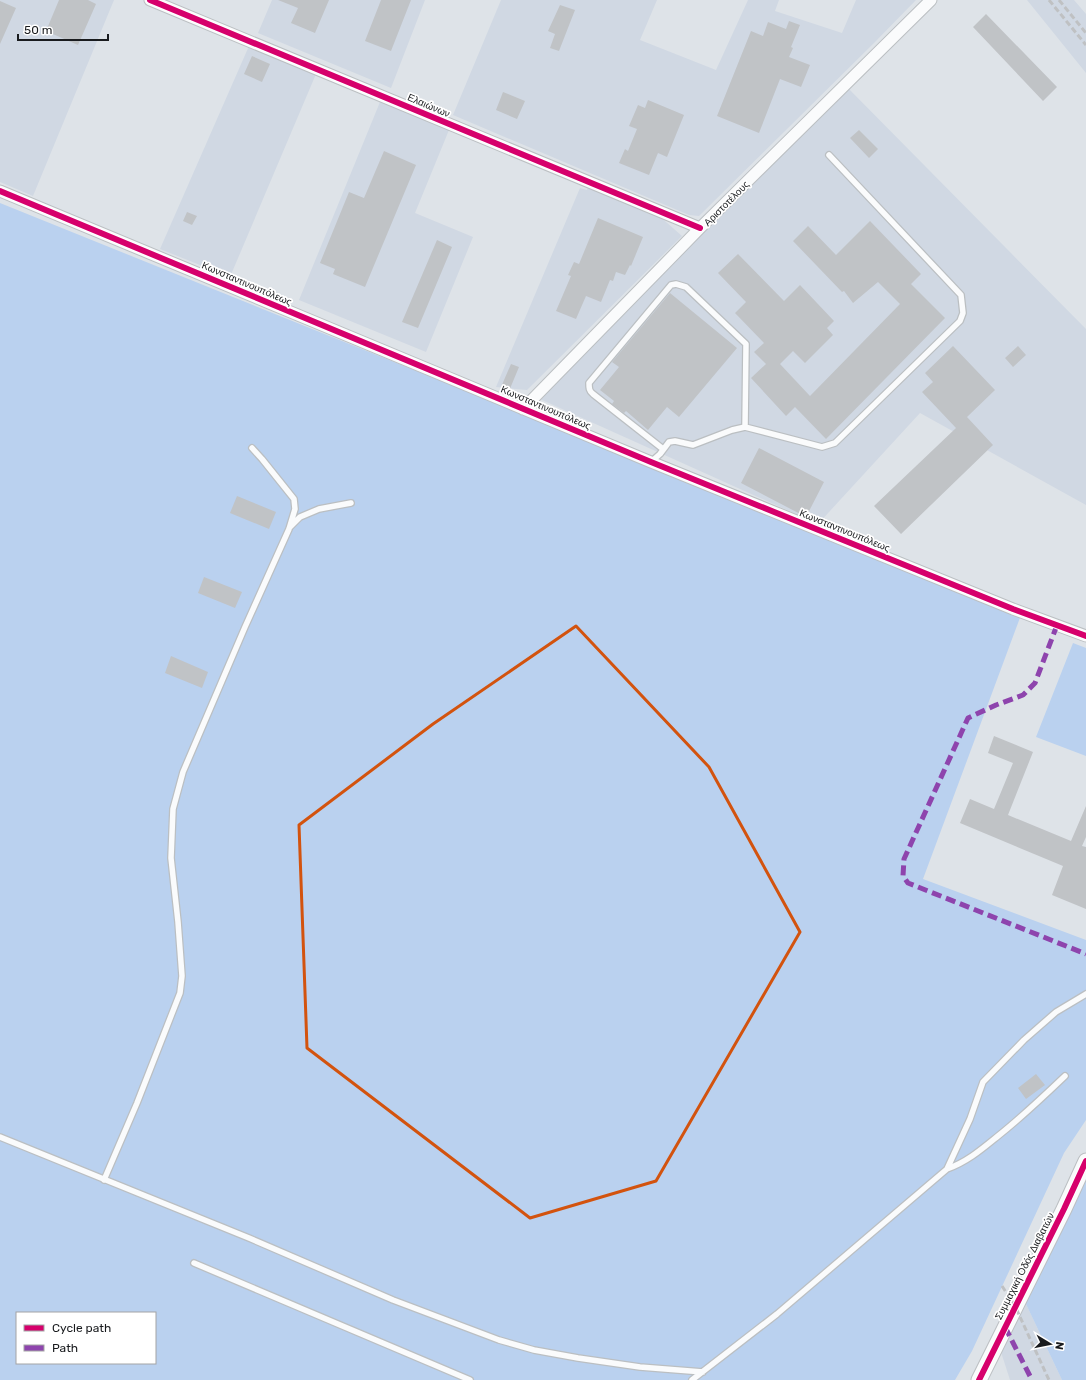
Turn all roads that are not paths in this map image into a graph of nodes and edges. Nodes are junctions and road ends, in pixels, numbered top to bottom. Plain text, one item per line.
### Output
1 (150, 0) edge
2 (931, 0) edge
3 (829, 155) dead end
4 (0, 191) edge
5 (700, 228) junction
6 (523, 408) junction
7 (746, 427) junction
8 (252, 448) dead end
9 (663, 449) junction
10 (651, 462) junction
11 (351, 503) dead end
12 (289, 529) junction
13 (1086, 636) edge
14 (1086, 994) edge
15 (1065, 1076) dead end
16 (0, 1137) edge
17 (1086, 1161) edge
18 (947, 1170) junction
19 (104, 1180) junction
20 (194, 1263) dead end
21 (703, 1372) junction
22 (470, 1380) edge
23 (692, 1380) edge
24 (979, 1380) edge

1 - 5 street, Ελαιώνων
2 - 5 street, Αριστοτέλους
3 - 7 lane
4 - 6 street, Κωνσταντινουπόλεως
5 - 6 street, Αριστοτέλους
6 - 10 street, Κωνσταντινουπόλεως
7 - 9 lane
7 - 9 lane
8 - 12 lane
9 - 10 lane
10 - 13 street, Κωνσταντινουπόλεως
11 - 12 lane
12 - 19 lane
14 - 18 lane
15 - 18 lane
16 - 19 lane
17 - 24 street, Συμμαχική Οδός Διαβατών
18 - 21 lane
19 - 21 lane
20 - 22 lane
21 - 23 lane

